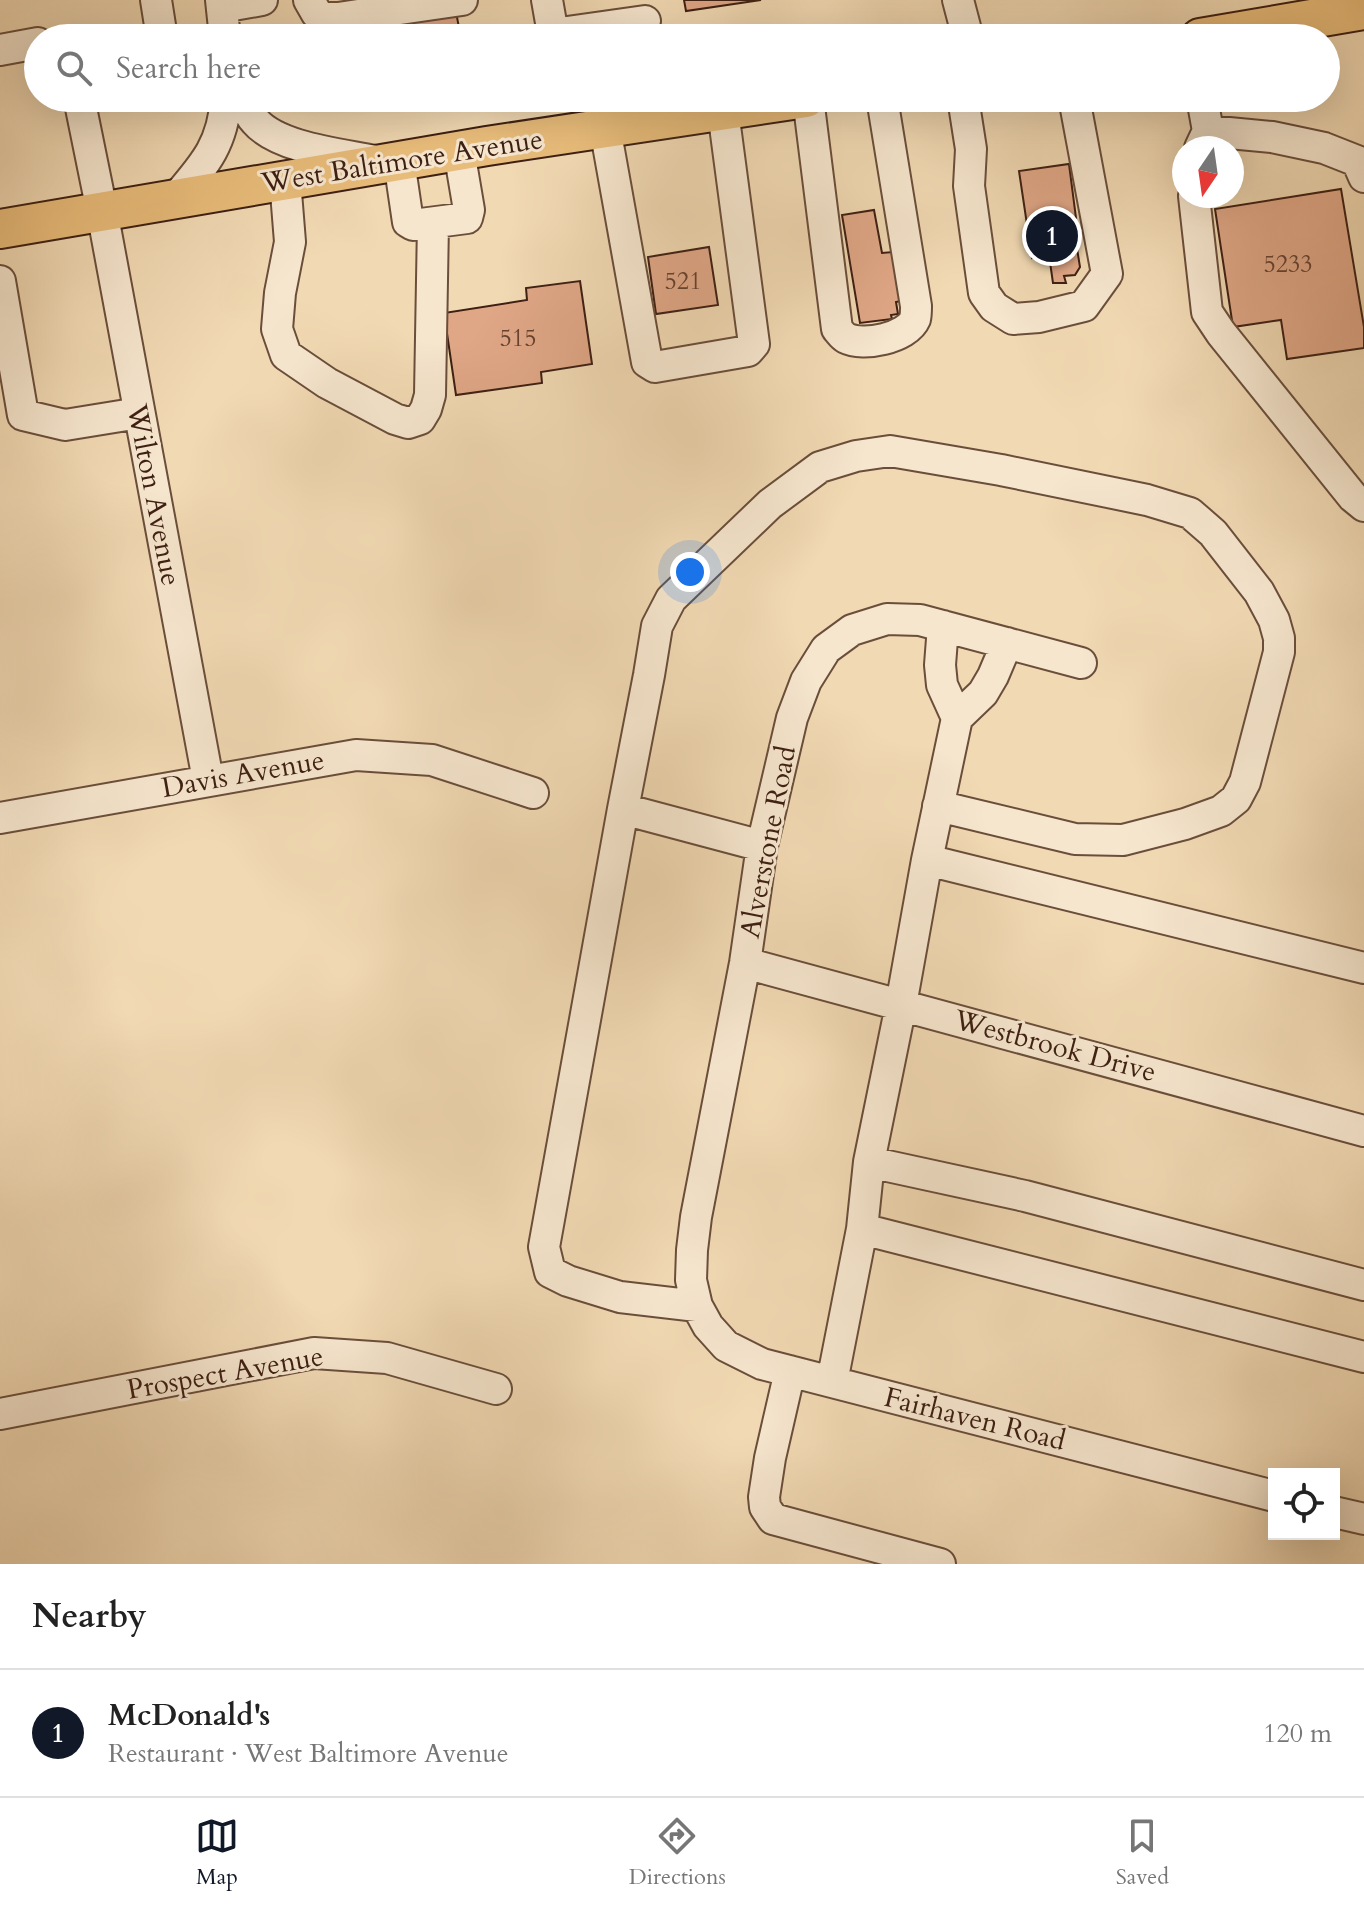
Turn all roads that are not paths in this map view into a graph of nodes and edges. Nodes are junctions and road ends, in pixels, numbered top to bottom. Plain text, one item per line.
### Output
1 (156, 0) edge
2 (262, 0) edge
3 (309, 0) edge
4 (462, 0) edge
5 (547, 0) edge
6 (958, 0) edge
7 (221, 4) edge
8 (1364, 10) edge
9 (645, 20) edge
10 (160, 24) edge
11 (223, 24) edge
12 (551, 24) edge
13 (619, 24) edge
14 (964, 24) edge
15 (1282, 24) edge
16 (24, 46) edge
17 (0, 50) edge
18 (82, 112) edge
19 (225, 112) edge
20 (250, 112) edge
21 (652, 112) edge
22 (723, 112) edge
23 (809, 112) edge
24 (884, 112) edge
25 (965, 112) edge
26 (1077, 112) edge
27 (1203, 112) edge
28 (605, 128) junction
29 (1204, 136) edge
30 (1244, 138) edge
31 (459, 151) junction
32 (392, 162) junction
33 (1364, 177) edge
34 (285, 180) junction
35 (175, 199) junction
36 (1195, 208) edge
37 (102, 211) junction
38 (433, 223) junction
39 (0, 229) edge
40 (0, 281) edge
41 (139, 413) junction
42 (1364, 506) edge
43 (943, 626) junction
44 (1007, 643) junction
45 (1081, 663) dead end
46 (957, 718) junction
47 (208, 780) junction
48 (533, 793) dead end
49 (938, 806) junction
50 (623, 809) junction
51 (0, 818) edge
52 (762, 846) junction
53 (927, 860) junction
54 (745, 963) junction
55 (1364, 968) edge
56 (901, 1005) junction
57 (1364, 1131) edge
58 (869, 1162) junction
59 (862, 1229) junction
60 (1364, 1285) edge
61 (697, 1306) junction
62 (1364, 1357) edge
63 (790, 1371) junction
64 (832, 1382) junction
65 (496, 1389) dead end
66 (0, 1414) edge
67 (1268, 1494) edge
68 (1340, 1513) edge
69 (1364, 1519) edge
70 (940, 1564) edge

1 - 10 street
2 - 7 street
3 - 4 street
5 - 12 street
6 - 14 street
7 - 11 street
8 - 15 main road
9 - 13 street
16 - 17 street
18 - 37 street, Wilton Avenue
19 - 35 street
20 - 32 street
21 - 28 main road, West Baltimore Avenue
22 - 28 street
23 - 24 street
25 - 26 street
27 - 29 street
28 - 31 main road, West Baltimore Avenue
30 - 33 street
31 - 32 main road, West Baltimore Avenue
31 - 38 street
32 - 34 main road, West Baltimore Avenue
32 - 38 street
34 - 35 main road, West Baltimore Avenue
34 - 38 street
35 - 37 main road, West Baltimore Avenue
36 - 42 street
37 - 39 main road, West Baltimore Avenue
37 - 41 street, Wilton Avenue
40 - 41 street
41 - 47 street, Wilton Avenue
43 - 44 street, Alverstone Road
43 - 46 street
43 - 52 street, Alverstone Road
44 - 45 street, Alverstone Road
44 - 46 street
46 - 49 street
47 - 48 street, Davis Avenue
47 - 51 street, Davis Avenue
49 - 50 street
49 - 53 street
50 - 52 street
50 - 61 street
52 - 54 street, Alverstone Road
53 - 55 street
53 - 56 street
54 - 56 street, Westbrook Drive
54 - 61 street, Alverstone Road
56 - 57 street, Westbrook Drive
56 - 58 street
58 - 59 street
58 - 60 street
59 - 62 street
59 - 64 street
61 - 63 street, Fairhaven Road
63 - 64 street, Fairhaven Road
63 - 70 street
64 - 67 street, Fairhaven Road
65 - 66 street, Prospect Avenue
68 - 69 street

